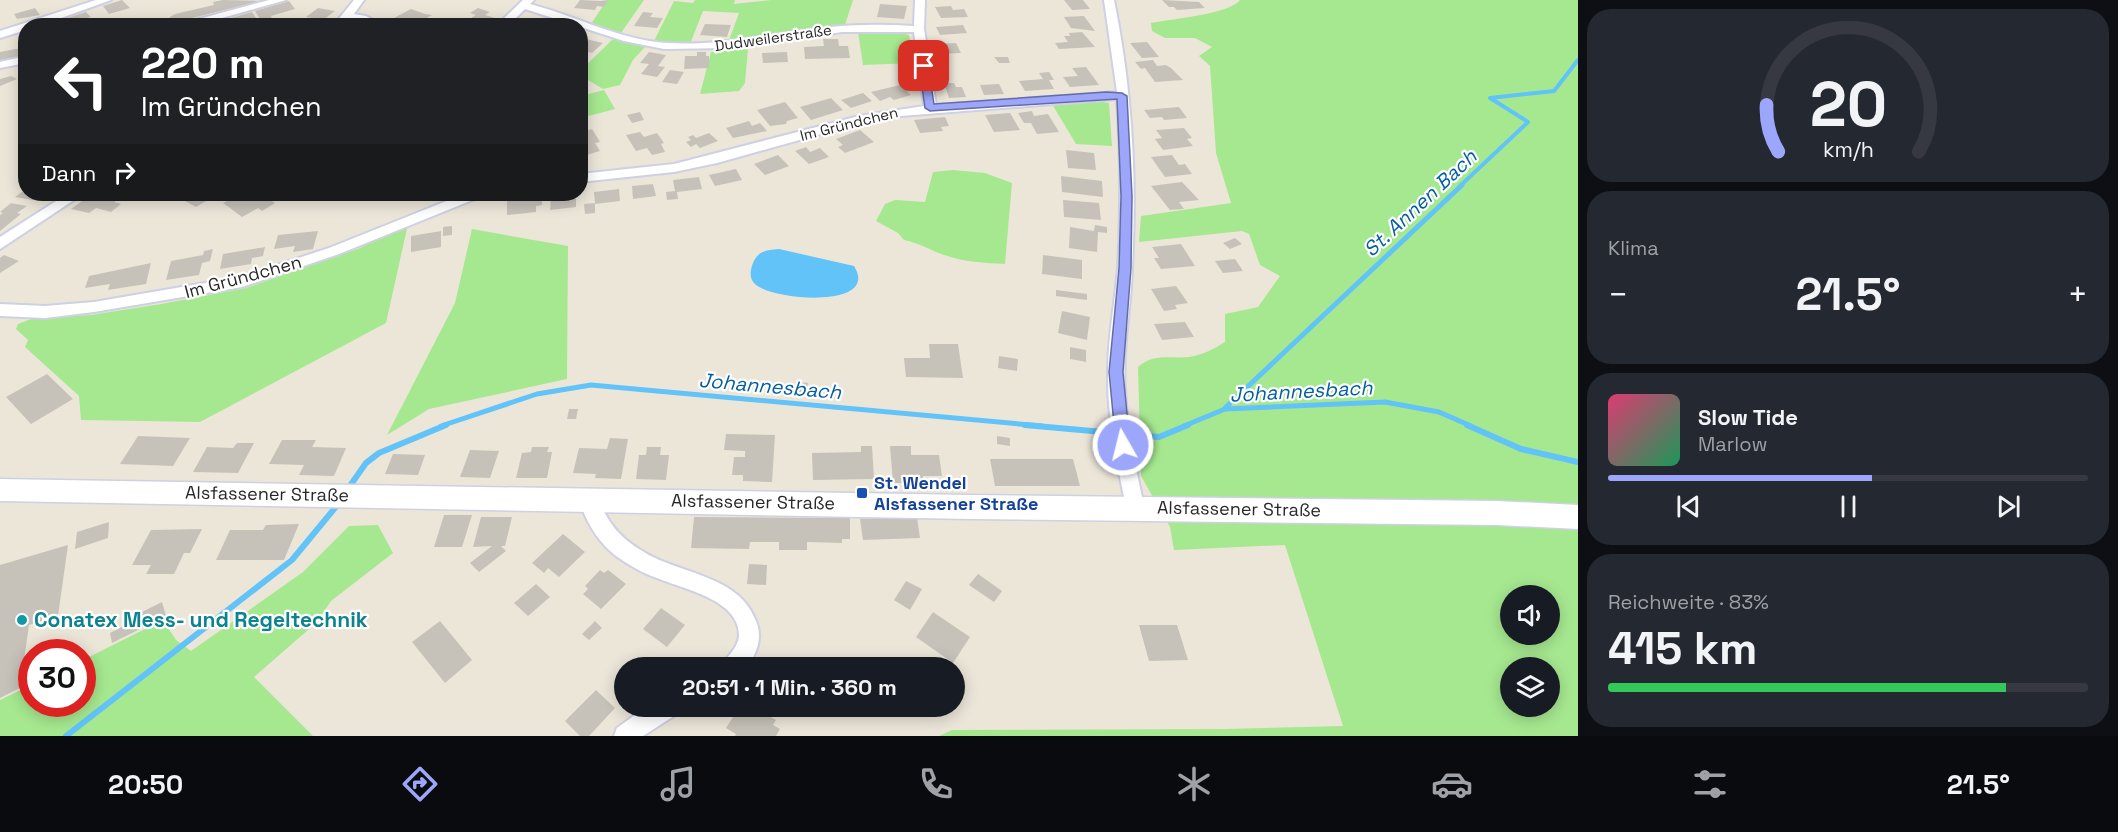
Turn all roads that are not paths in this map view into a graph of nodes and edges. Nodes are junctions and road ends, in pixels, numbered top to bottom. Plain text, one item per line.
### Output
1 (106, 0) edge
2 (281, 0) edge
3 (359, 0) edge
4 (920, 0) edge
5 (1108, 0) edge
6 (527, 3) edge
7 (348, 15) junction
8 (51, 18) edge
9 (210, 18) edge
10 (345, 18) edge
11 (362, 18) edge
12 (510, 18) edge
13 (566, 18) edge
14 (588, 26) edge
15 (18, 29) edge
16 (919, 29) junction
17 (0, 35) edge
18 (18, 61) edge
19 (0, 65) edge
20 (1122, 96) junction
21 (930, 108) junction
22 (588, 177) edge
23 (65, 201) edge
24 (458, 201) edge
25 (0, 244) edge
26 (0, 310) edge
27 (0, 490) edge
28 (588, 499) junction
29 (1135, 507) junction
30 (1578, 517) edge
31 (740, 657) edge
32 (651, 717) edge
33 (625, 736) edge

1 - 8 street
2 - 9 street
3 - 7 street
4 - 16 street
5 - 20 street
6 - 12 street
6 - 13 street, Dudweilerstraße
7 - 10 street
7 - 11 street
14 - 16 street, Dudweilerstraße
15 - 17 street
16 - 21 street
18 - 19 street
20 - 21 street, Im Gründchen
20 - 29 street
21 - 22 street, Im Gründchen
23 - 25 street
24 - 26 street, Im Gründchen
27 - 28 main road, Alsfassener Straße
28 - 29 main road, Alsfassener Straße
28 - 31 street
29 - 30 main road, Alsfassener Straße
32 - 33 street

